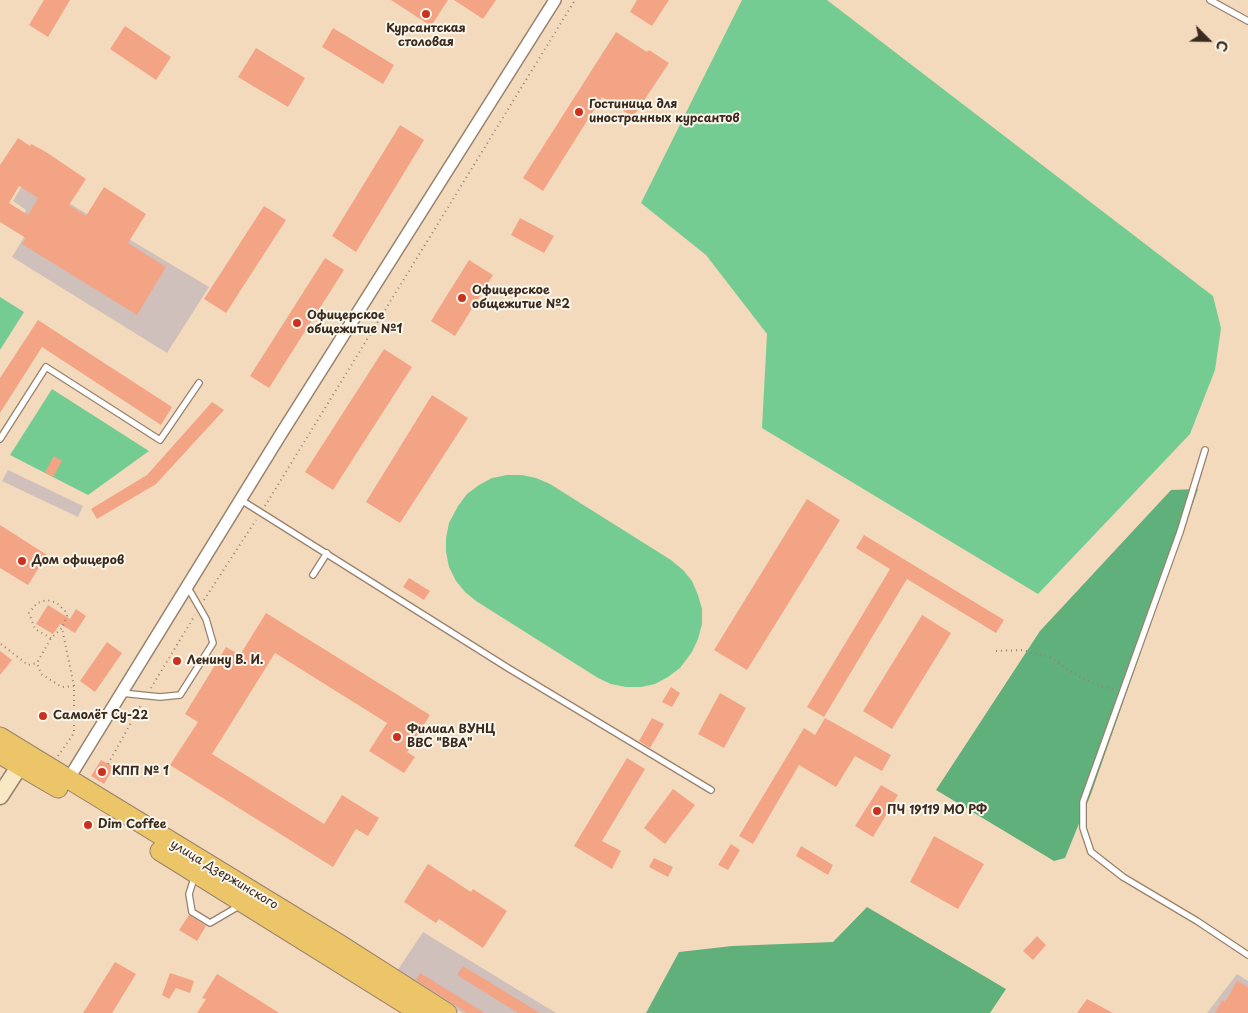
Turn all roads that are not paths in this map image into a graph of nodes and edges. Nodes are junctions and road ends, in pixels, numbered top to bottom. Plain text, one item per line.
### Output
1 (555, 0) edge
2 (1210, 0) edge
3 (1248, 21) edge
4 (200, 383) dead end
5 (0, 439) edge
6 (1205, 450) dead end
7 (241, 500) junction
8 (327, 553) junction
9 (313, 575) dead end
10 (187, 586) junction
11 (121, 693) junction
12 (0, 737) edge
13 (0, 754) edge
14 (23, 760) junction
15 (65, 785) junction
16 (710, 790) dead end
17 (0, 796) edge
18 (196, 873) junction
19 (243, 903) junction
20 (335, 951) junction
21 (1248, 956) edge
22 (420, 1013) edge
23 (447, 1013) edge

1 - 7 street
2 - 3 lane
4 - 5 lane
6 - 21 lane
7 - 8 lane
7 - 10 street
8 - 9 lane
8 - 16 lane
10 - 11 street
10 - 11 lane
11 - 15 street
12 - 14 main road, улица Дзержинского
13 - 14 main road, улица Дзержинского
14 - 15 main road, улица Дзержинского
14 - 17 street
15 - 18 main road, улица Дзержинского
15 - 20 main road, улица Дзержинского
18 - 19 main road, улица Дзержинского
18 - 19 lane
19 - 20 main road, улица Дзержинского
20 - 22 main road, улица Дзержинского
20 - 23 main road, улица Дзержинского

